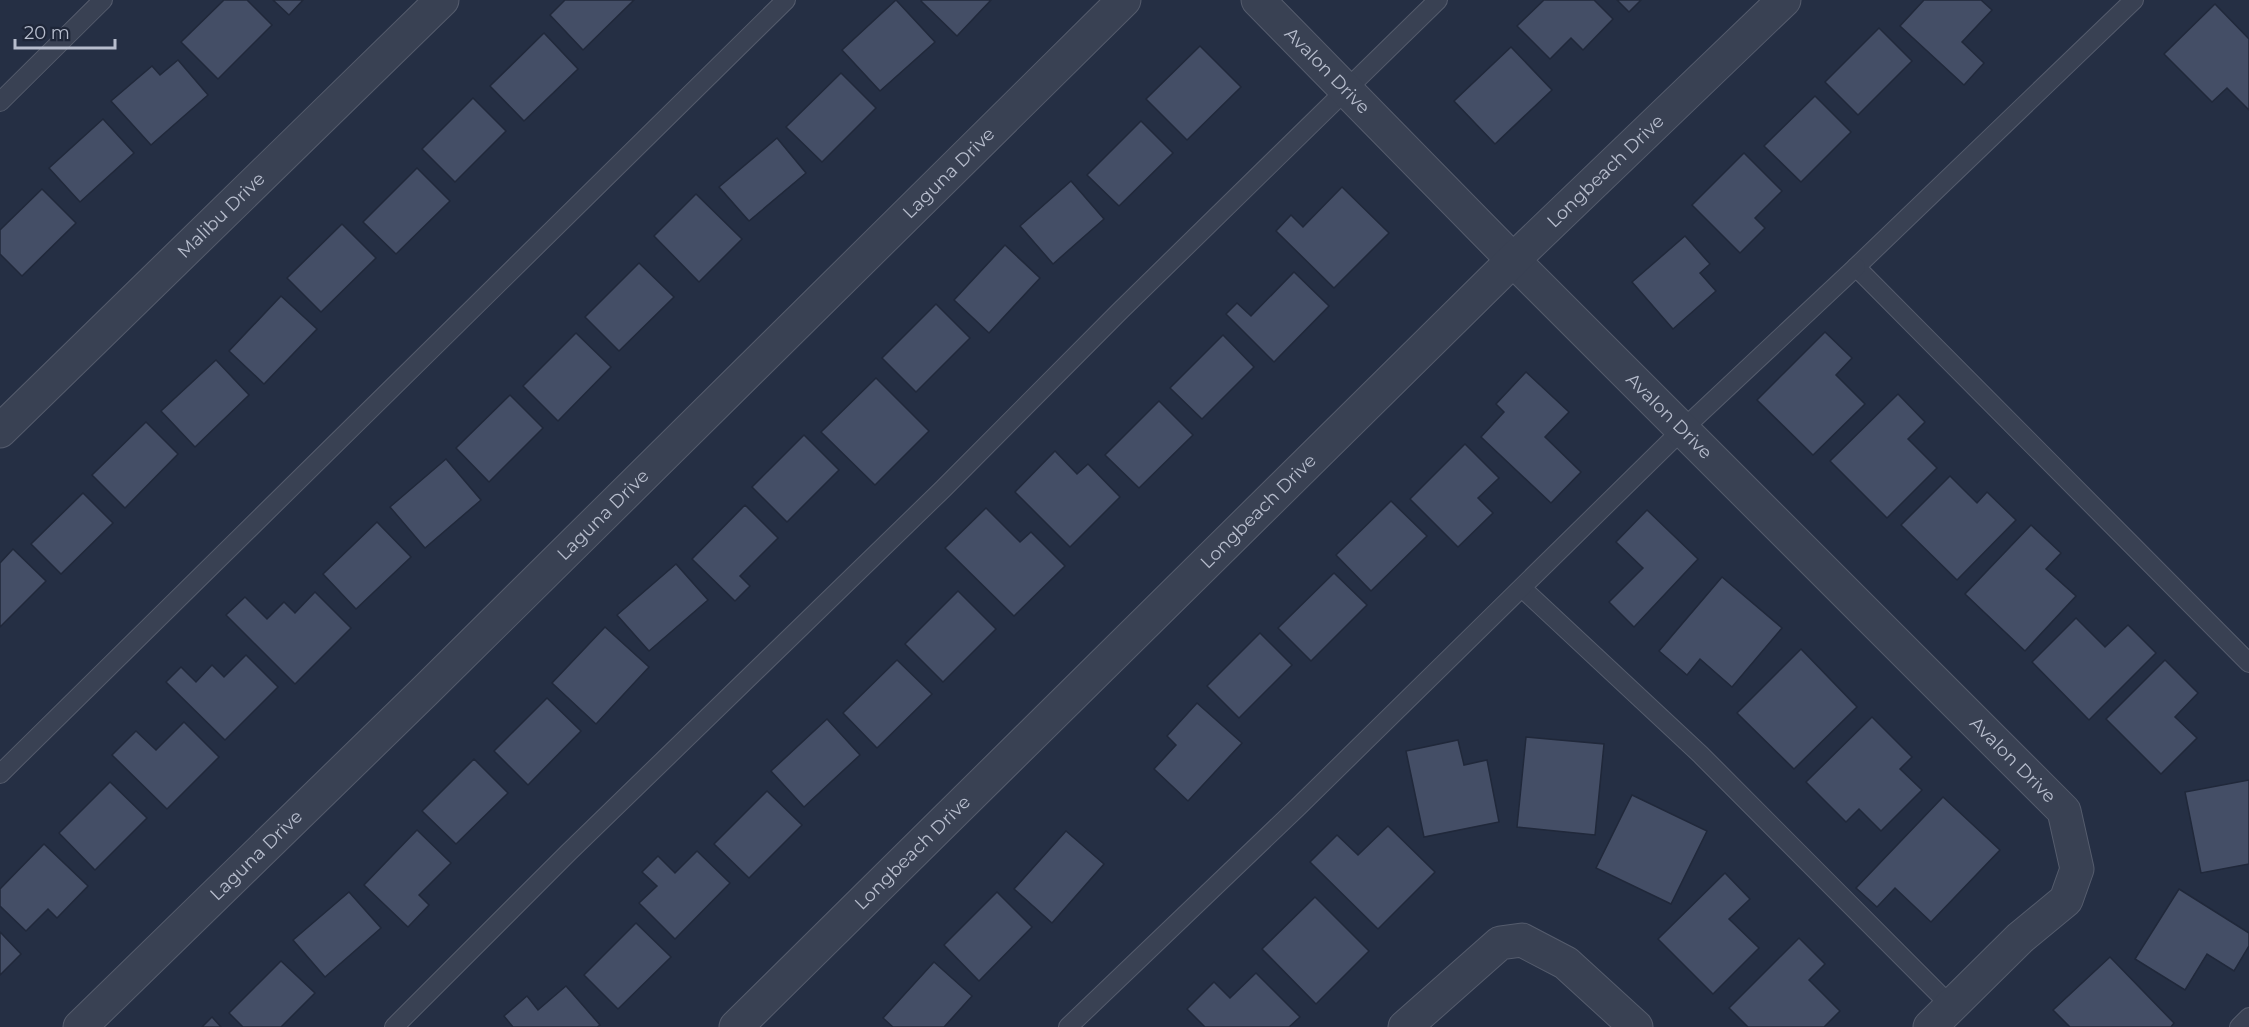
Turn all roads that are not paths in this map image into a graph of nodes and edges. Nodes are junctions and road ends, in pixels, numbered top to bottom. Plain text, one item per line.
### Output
1 (103, 0) edge
2 (442, 0) edge
3 (786, 0) edge
4 (1124, 0) edge
5 (1258, 0) edge
6 (1438, 0) edge
7 (1784, 0) edge
8 (2133, 0) edge
9 (1347, 91) junction
10 (0, 102) edge
11 (1513, 260) junction
12 (1856, 267) junction
13 (1682, 430) junction
14 (0, 431) edge
15 (1522, 588) junction
16 (2249, 663) edge
17 (0, 774) edge
18 (1941, 1016) edge
19 (2249, 1017) edge
20 (80, 1027) edge
21 (394, 1027) edge
22 (736, 1027) edge
23 (1068, 1027) edge
24 (1405, 1027) edge
25 (1636, 1027) edge
26 (2239, 1027) edge

1 - 10 lane
2 - 14 street, Malibu Drive
3 - 17 lane
4 - 20 street, Laguna Drive
5 - 9 street, Avalon Drive
6 - 9 lane
7 - 11 street, Longbeach Drive
8 - 12 lane
9 - 11 street, Avalon Drive
9 - 21 lane
11 - 13 street, Avalon Drive
11 - 22 street, Longbeach Drive
12 - 13 lane
12 - 16 lane
13 - 15 lane
13 - 18 street, Avalon Drive
15 - 18 lane
15 - 23 lane
19 - 26 lane
24 - 25 street

